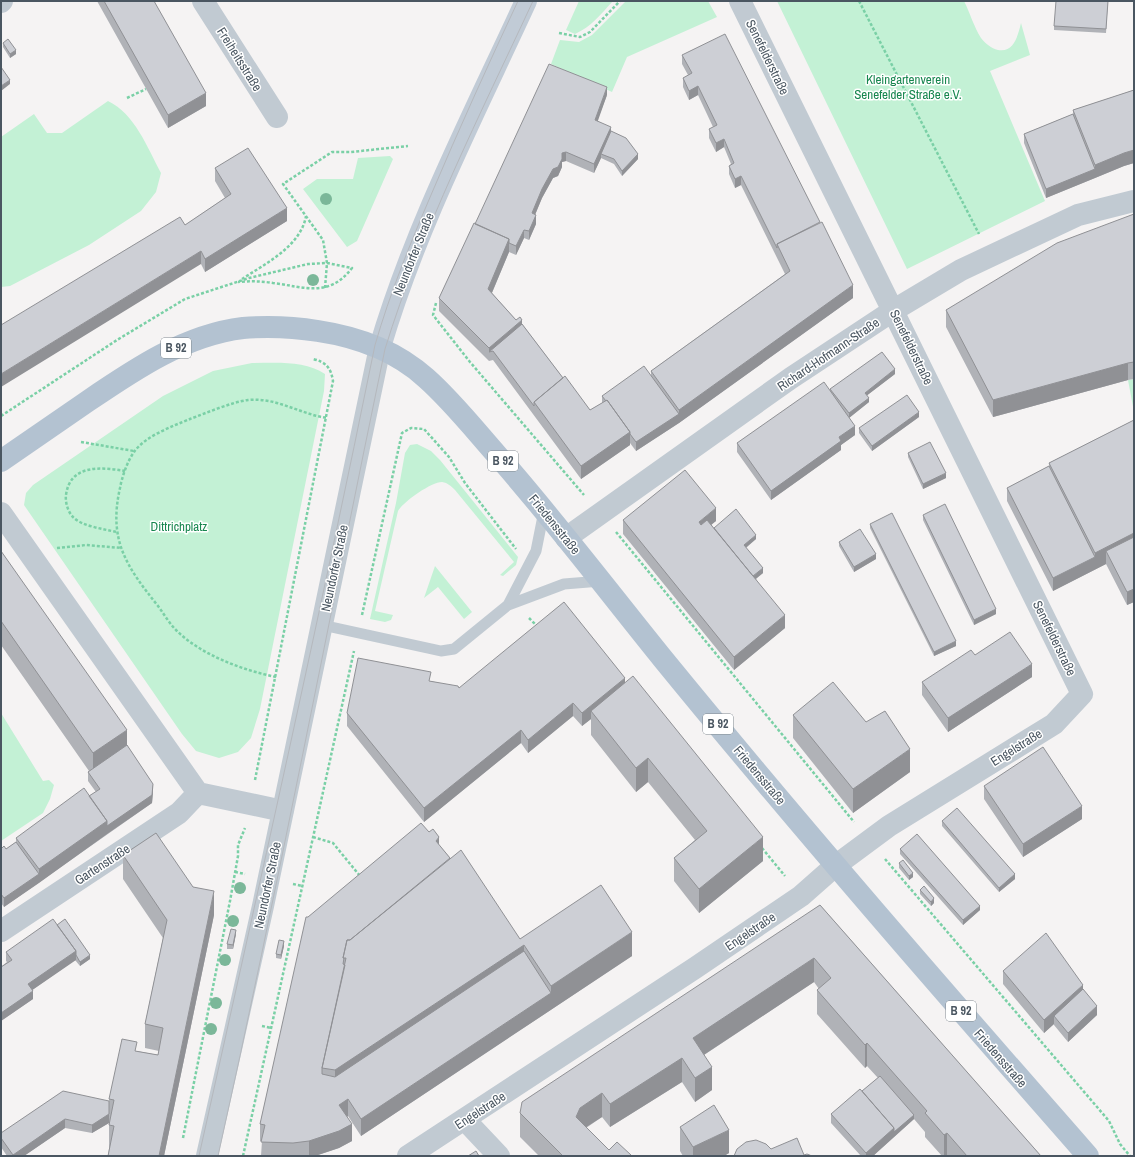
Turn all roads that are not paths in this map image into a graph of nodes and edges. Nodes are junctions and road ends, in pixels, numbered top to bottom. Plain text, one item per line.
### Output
1 (203, 1) edge
2 (526, 1) edge
3 (740, 1) edge
4 (276, 117) dead end
5 (1134, 201) edge
6 (894, 310) junction
7 (380, 347) junction
8 (1, 460) edge
9 (544, 511) junction
10 (1, 513) edge
11 (566, 538) junction
12 (602, 582) junction
13 (508, 605) junction
14 (322, 625) junction
15 (1082, 694) joint
16 (198, 792) junction
17 (283, 811) junction
18 (835, 866) junction
19 (1, 931) edge
20 (465, 1120) junction
21 (207, 1156) edge
22 (408, 1156) edge
23 (499, 1156) edge
24 (1088, 1156) edge

1 - 4 street, Freiheitsstraße
2 - 7 street, Neundorfer Straße
3 - 6 street, Senefelderstraße
5 - 6 street, Richard-Hofmann-Straße
6 - 11 street, Richard-Hofmann-Straße
6 - 15 street, Senefelderstraße
7 - 8 main road, B 92
7 - 9 main road, Friedensstraße / B 92
7 - 14 street, Neundorfer Straße
9 - 11 main road, Friedensstraße / B 92
9 - 13 lane
10 - 16 street
11 - 12 main road, Friedensstraße / B 92
12 - 13 lane
12 - 18 main road, Friedensstraße / B 92
13 - 14 lane
14 - 17 street, Neundorfer Straße
15 - 18 street, Engelstraße
16 - 17 street
16 - 19 street, Gartenstraße
17 - 21 street, Neundorfer Straße
18 - 20 street, Engelstraße
18 - 24 main road, Friedensstraße / B 92
20 - 22 street, Engelstraße
20 - 23 street

